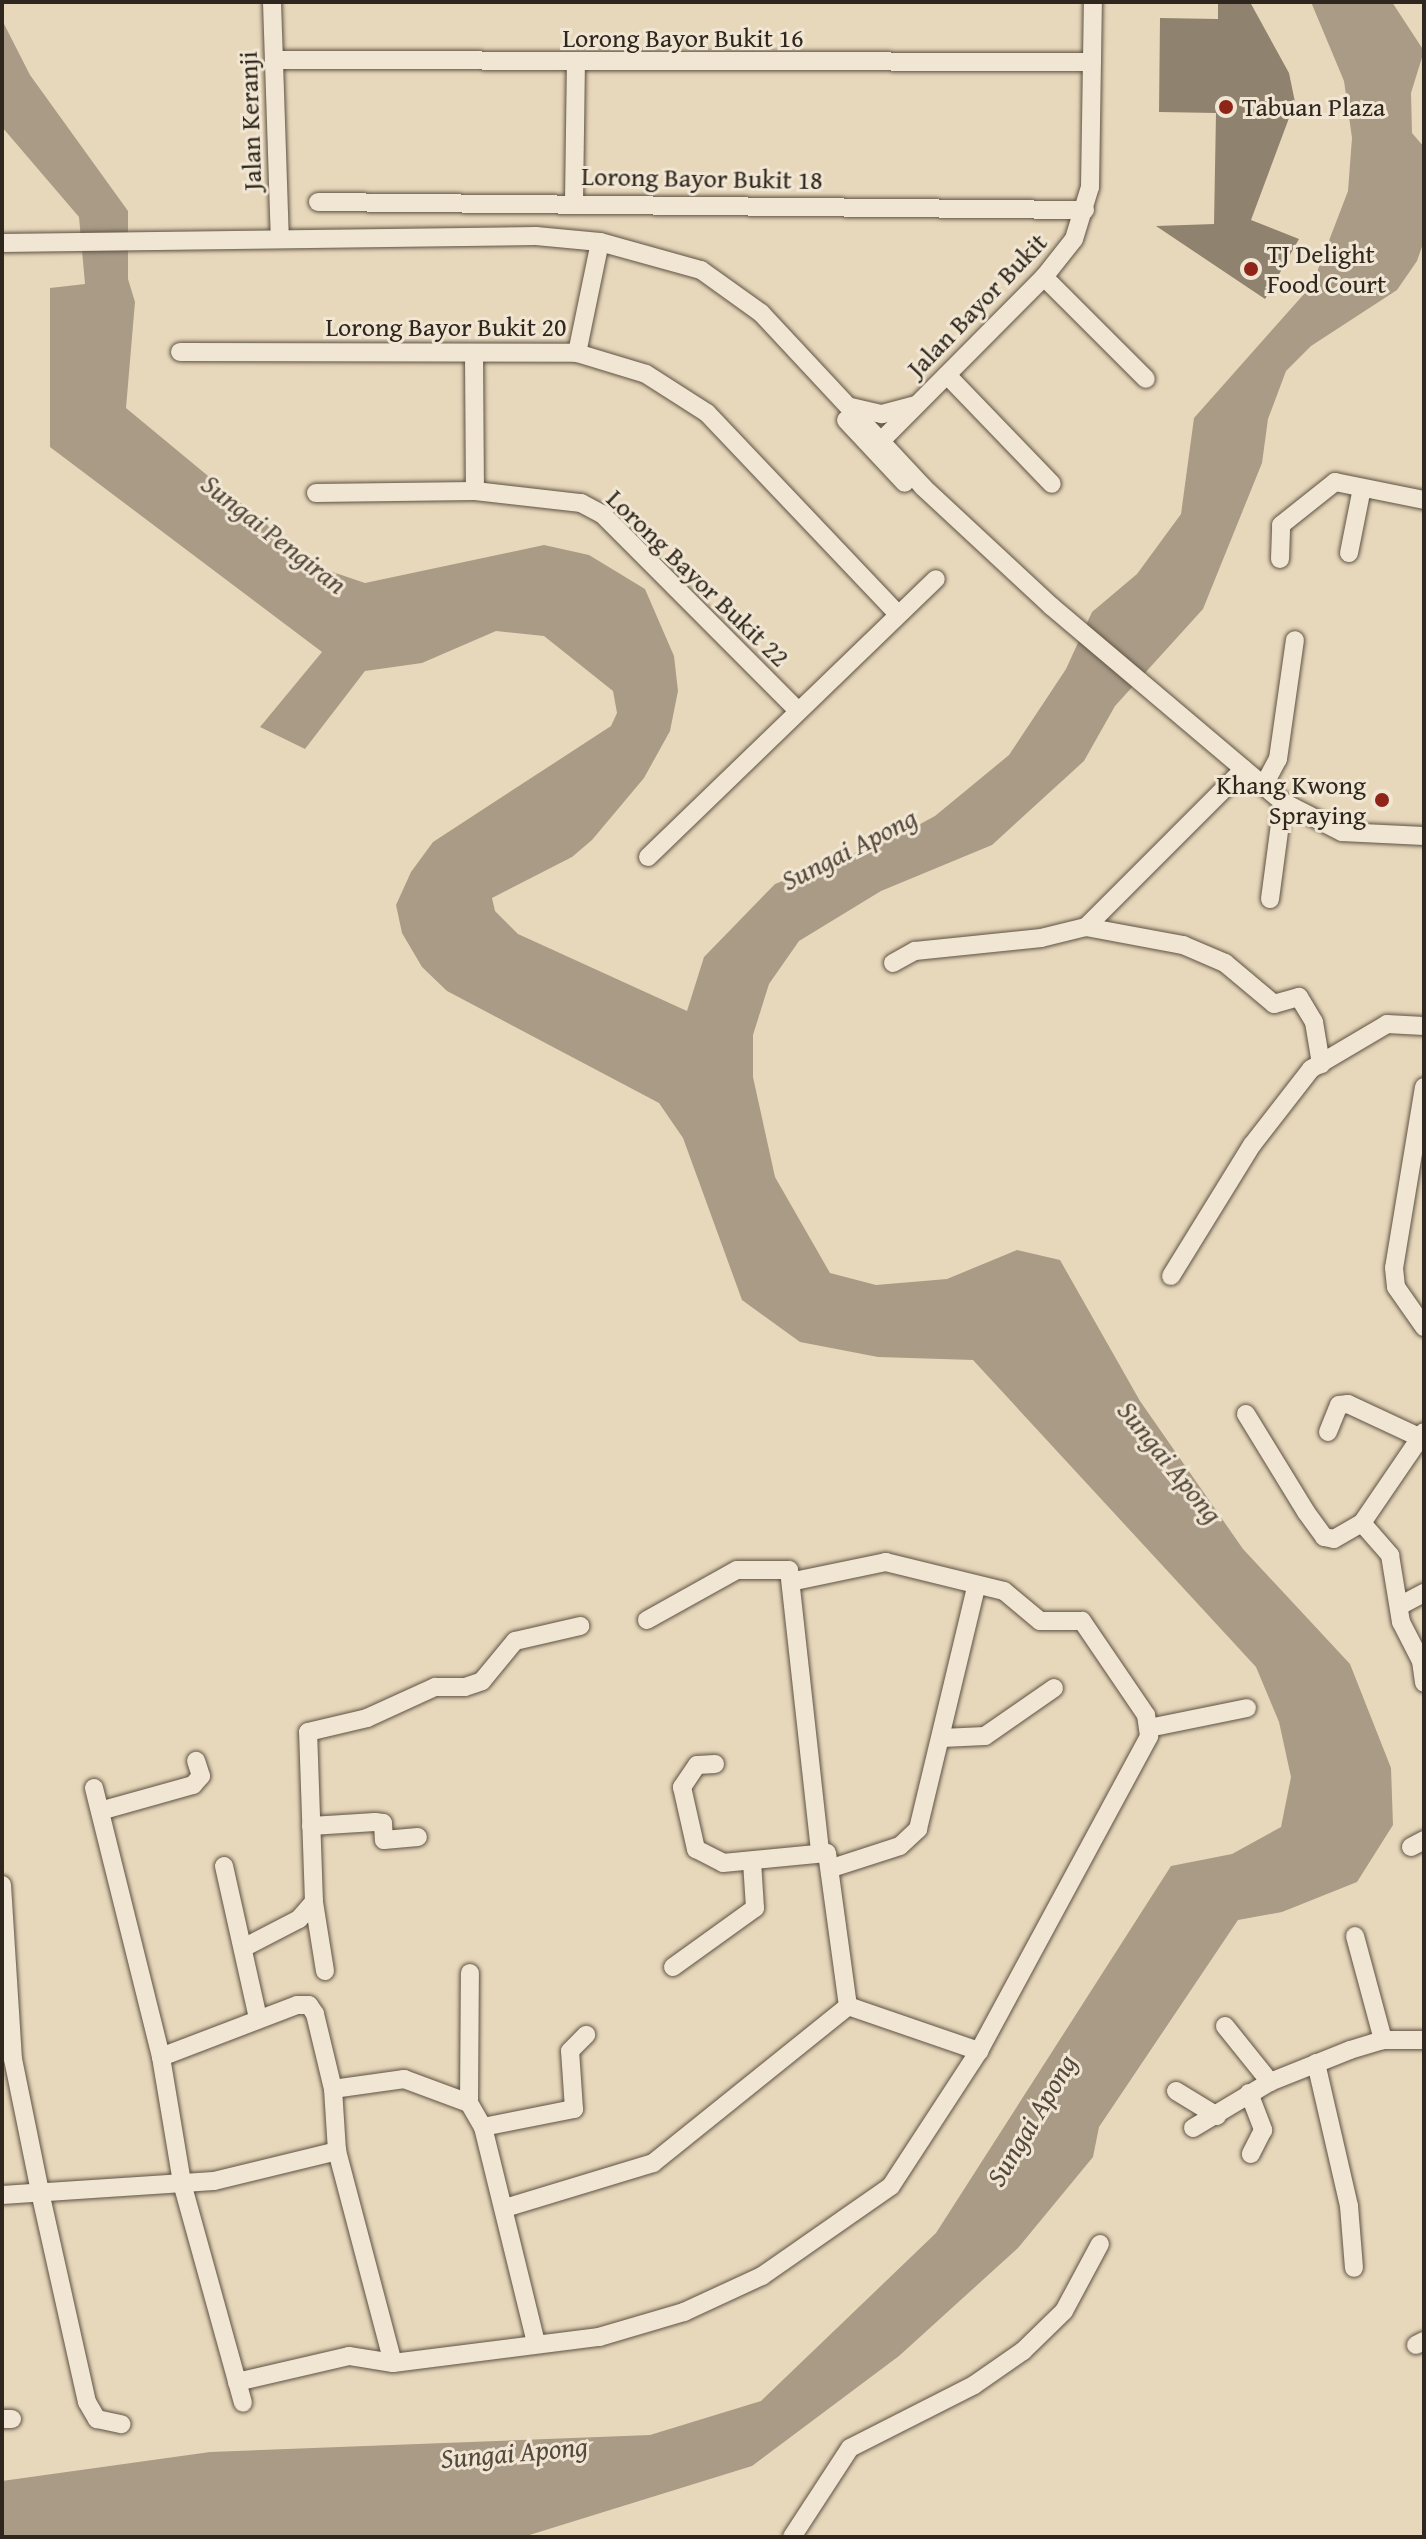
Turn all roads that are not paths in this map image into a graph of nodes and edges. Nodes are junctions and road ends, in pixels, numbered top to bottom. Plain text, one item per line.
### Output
1 (272, 2) edge
2 (1093, 2) edge
3 (274, 60) junction
4 (1092, 62) junction
5 (576, 64) junction
6 (318, 202) dead end
7 (574, 202) junction
8 (1085, 210) junction
9 (280, 238) junction
10 (600, 242) junction
11 (2, 243) edge
12 (1044, 277) junction
13 (180, 352) dead end
14 (474, 353) junction
15 (577, 353) junction
16 (947, 375) junction
17 (1146, 379) dead end
18 (844, 402) junction
19 (918, 404) junction
20 (882, 440) junction
21 (919, 482) junction
22 (1052, 484) dead end
23 (1362, 488) junction
24 (475, 491) junction
25 (316, 493) dead end
26 (1424, 500) edge
27 (1349, 553) dead end
28 (1280, 559) dead end
29 (936, 579) dead end
30 (898, 614) junction
31 (1295, 640) dead end
32 (797, 710) junction
33 (1244, 769) junction
34 (1264, 785) junction
35 (1283, 802) junction
36 (1424, 836) edge
37 (648, 857) dead end
38 (1270, 899) dead end
39 (1086, 927) junction
40 (893, 963) dead end
41 (1424, 1026) edge
42 (1321, 1064) junction
43 (1424, 1087) edge
44 (1171, 1276) dead end
45 (1424, 1327) edge
46 (1246, 1414) dead end
47 (1328, 1432) dead end
48 (1423, 1435) edge
49 (1362, 1523) junction
50 (794, 1581) junction
51 (976, 1588) junction
52 (1424, 1593) edge
53 (1403, 1604) junction
54 (647, 1620) dead end
55 (580, 1626) dead end
56 (1424, 1683) edge
57 (1054, 1688) dead end
58 (1247, 1708) dead end
59 (1149, 1728) junction
60 (942, 1738) junction
61 (196, 1761) dead end
62 (715, 1764) dead end
63 (94, 1788) dead end
64 (100, 1811) junction
65 (311, 1826) junction
66 (418, 1837) dead end
67 (820, 1851) junction
68 (752, 1861) junction
69 (224, 1866) dead end
70 (832, 1868) junction
71 (2, 1885) edge
72 (314, 1902) junction
73 (1355, 1936) dead end
74 (245, 1947) junction
75 (673, 1967) dead end
76 (325, 1971) dead end
77 (470, 1973) dead end
78 (848, 2006) junction
79 (258, 2018) junction
80 (1225, 2026) dead end
81 (586, 2035) dead end
82 (1383, 2040) junction
83 (1424, 2040) edge
84 (979, 2051) junction
85 (161, 2057) junction
86 (1316, 2063) junction
87 (1270, 2082) junction
88 (333, 2089) junction
89 (1176, 2091) dead end
90 (1249, 2093) junction
91 (469, 2103) junction
92 (1217, 2116) junction
93 (483, 2127) junction
94 (1193, 2128) dead end
95 (337, 2151) junction
96 (1251, 2154) dead end
97 (182, 2183) junction
98 (40, 2192) junction
99 (2, 2195) edge
100 (505, 2208) junction
101 (1100, 2244) dead end
102 (1354, 2268) dead end
103 (536, 2343) junction
104 (393, 2363) junction
105 (237, 2382) junction
106 (243, 2403) dead end
107 (121, 2424) dead end
108 (792, 2537) edge

1 - 3 street, Jalan Keranji
2 - 4 street, Jalan Bayor Bukit
3 - 5 street, Lorong Bayor Bukit 16
3 - 9 street, Jalan Keranji
4 - 5 street, Lorong Bayor Bukit 16
4 - 8 street, Jalan Bayor Bukit
5 - 7 street
6 - 7 street, Lorong Bayor Bukit 18
7 - 8 street, Lorong Bayor Bukit 18
8 - 12 street, Jalan Bayor Bukit
9 - 10 street
9 - 11 street
10 - 15 street
10 - 18 street
12 - 16 street, Jalan Bayor Bukit
12 - 17 street
13 - 14 street, Lorong Bayor Bukit 20
14 - 15 street, Lorong Bayor Bukit 20
14 - 24 street
15 - 30 street, Lorong Bayor Bukit 20
16 - 19 street, Jalan Bayor Bukit
16 - 22 street
18 - 19 street
18 - 20 street
18 - 21 street
19 - 20 street, Jalan Bayor Bukit
19 - 21 street
20 - 21 street
21 - 33 street
23 - 26 street
23 - 27 street
23 - 28 street
24 - 25 street, Lorong Bayor Bukit 22
24 - 32 street, Lorong Bayor Bukit 22
29 - 30 street
30 - 32 street
31 - 34 street
32 - 37 street
33 - 34 street
33 - 39 street
34 - 35 street
35 - 36 street
35 - 38 street
39 - 40 street
39 - 42 street
41 - 42 street
42 - 44 street
43 - 45 street
46 - 49 street
47 - 48 street
48 - 49 street
49 - 53 street
50 - 51 street
50 - 54 street
50 - 67 street
51 - 59 street
51 - 60 street
52 - 53 street
53 - 56 street
55 - 65 street
57 - 60 street
58 - 59 street
59 - 84 street
60 - 70 street
61 - 64 street
62 - 68 street
63 - 64 street
64 - 85 street
65 - 66 street
65 - 72 street
67 - 68 street
67 - 70 street
68 - 75 street
69 - 74 street
70 - 78 street
71 - 98 street
72 - 74 street
72 - 76 street
73 - 82 street
74 - 79 street
77 - 91 street
78 - 84 street
78 - 100 street
79 - 85 street
79 - 88 street
80 - 87 street
81 - 93 street
82 - 83 street
82 - 86 street
84 - 103 street
85 - 97 street
86 - 87 street
86 - 102 street
87 - 90 street
88 - 91 street
88 - 95 street
89 - 92 street
90 - 92 street
90 - 96 street
91 - 93 street
92 - 94 street
93 - 100 street
95 - 97 street
95 - 104 street
97 - 98 street
97 - 105 street
98 - 99 street
98 - 107 street
100 - 103 street
101 - 108 street
103 - 104 street
104 - 105 street
105 - 106 street

